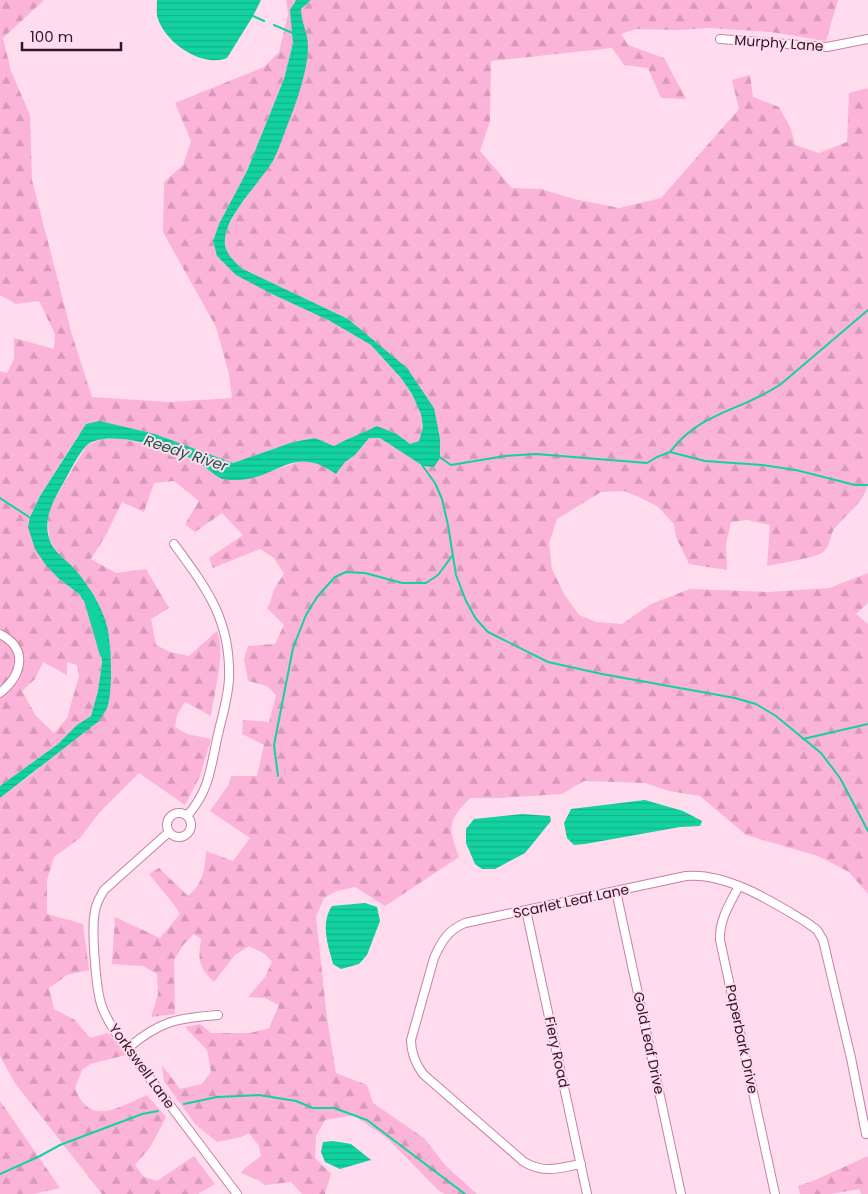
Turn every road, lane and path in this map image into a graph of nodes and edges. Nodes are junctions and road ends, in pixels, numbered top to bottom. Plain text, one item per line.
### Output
1 (720, 39) dead end
2 (868, 39) edge
3 (174, 544) dead end
4 (0, 634) edge
5 (0, 693) edge
6 (187, 816) junction
7 (169, 832) junction
8 (739, 886) junction
9 (616, 892) junction
10 (526, 910) junction
11 (218, 1016) dead end
12 (128, 1048) junction
13 (866, 1134) dead end
14 (581, 1164) junction
15 (237, 1194) edge
16 (588, 1194) edge
17 (681, 1194) edge
18 (776, 1194) edge

1 - 2 street, Murphy Lane
3 - 6 street
4 - 5 street
6 - 7 street
6 - 7 street
7 - 12 street, Yorkswell Lane
8 - 9 street, Scarlet Leaf Lane
8 - 13 street, Scarlet Leaf Lane
8 - 18 street, Paperbark Drive
9 - 10 street, Scarlet Leaf Lane
9 - 17 street, Gold Leaf Drive
10 - 14 street, Fiery Road
10 - 14 street, Scarlet Leaf Lane
11 - 12 street
12 - 15 street, Yorkswell Lane
14 - 16 street, Fiery Road

